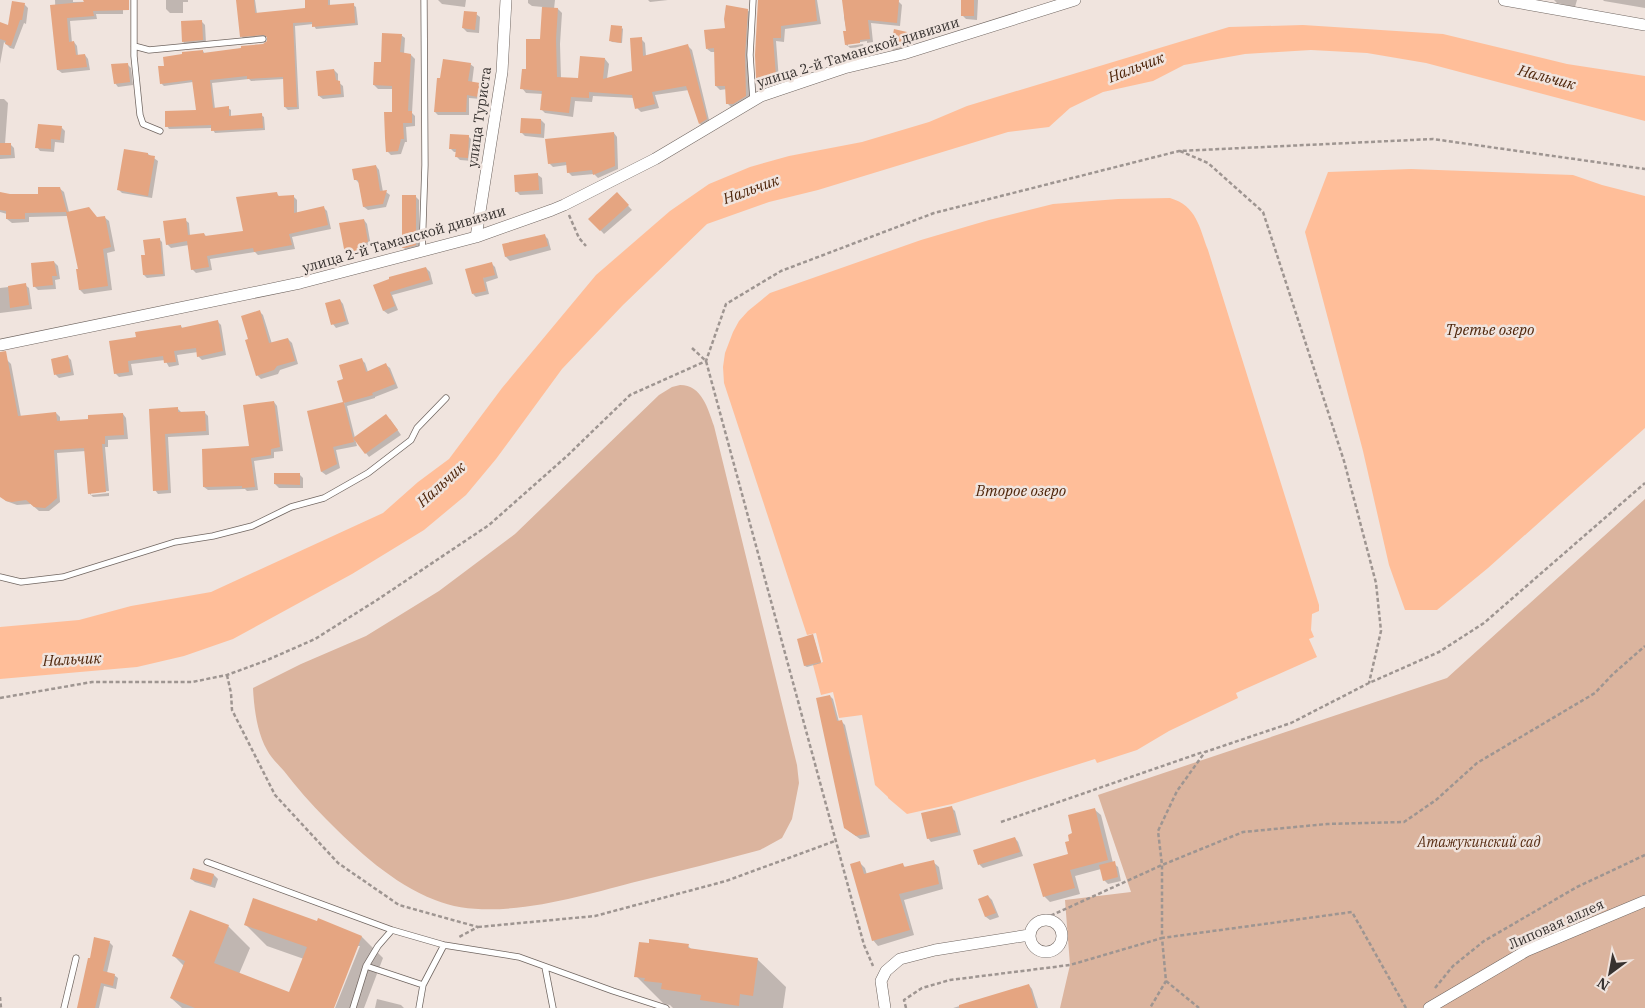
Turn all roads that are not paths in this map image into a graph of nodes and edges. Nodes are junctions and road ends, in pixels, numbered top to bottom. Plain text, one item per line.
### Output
1 (134, 0) edge
2 (424, 0) edge
3 (506, 0) edge
4 (753, 0) edge
5 (1075, 0) edge
6 (1504, 0) edge
7 (1645, 25) edge
8 (263, 39) dead end
9 (134, 46) junction
10 (753, 100) junction
11 (160, 131) dead end
12 (476, 237) junction
13 (422, 252) junction
14 (0, 345) edge
15 (446, 398) dead end
16 (0, 577) edge
17 (208, 862) dead end
18 (1645, 901) edge
19 (392, 930) junction
20 (1029, 936) junction
21 (444, 945) junction
22 (76, 958) dead end
23 (366, 966) junction
24 (545, 967) junction
25 (423, 985) junction
26 (64, 1008) edge
27 (353, 1008) edge
28 (419, 1008) edge
29 (553, 1008) edge
30 (666, 1008) edge
31 (884, 1008) edge
32 (1429, 1008) edge

1 - 9 lane
2 - 13 lane
3 - 12 street, улица Туриста
4 - 10 lane
5 - 10 street, улица 2-й Таманской дивизии
6 - 7 street
8 - 9 lane
9 - 11 lane
10 - 12 street, улица 2-й Таманской дивизии
12 - 13 street, улица 2-й Таманской дивизии
13 - 14 street, улица 2-й Таманской дивизии
15 - 16 lane
17 - 19 lane
18 - 32 street, Липовая аллея
19 - 21 lane
19 - 23 lane
20 - 20 street
20 - 31 street
21 - 24 lane
21 - 25 lane
22 - 26 lane
23 - 25 lane
23 - 27 lane
24 - 29 lane
24 - 30 lane
25 - 28 lane

